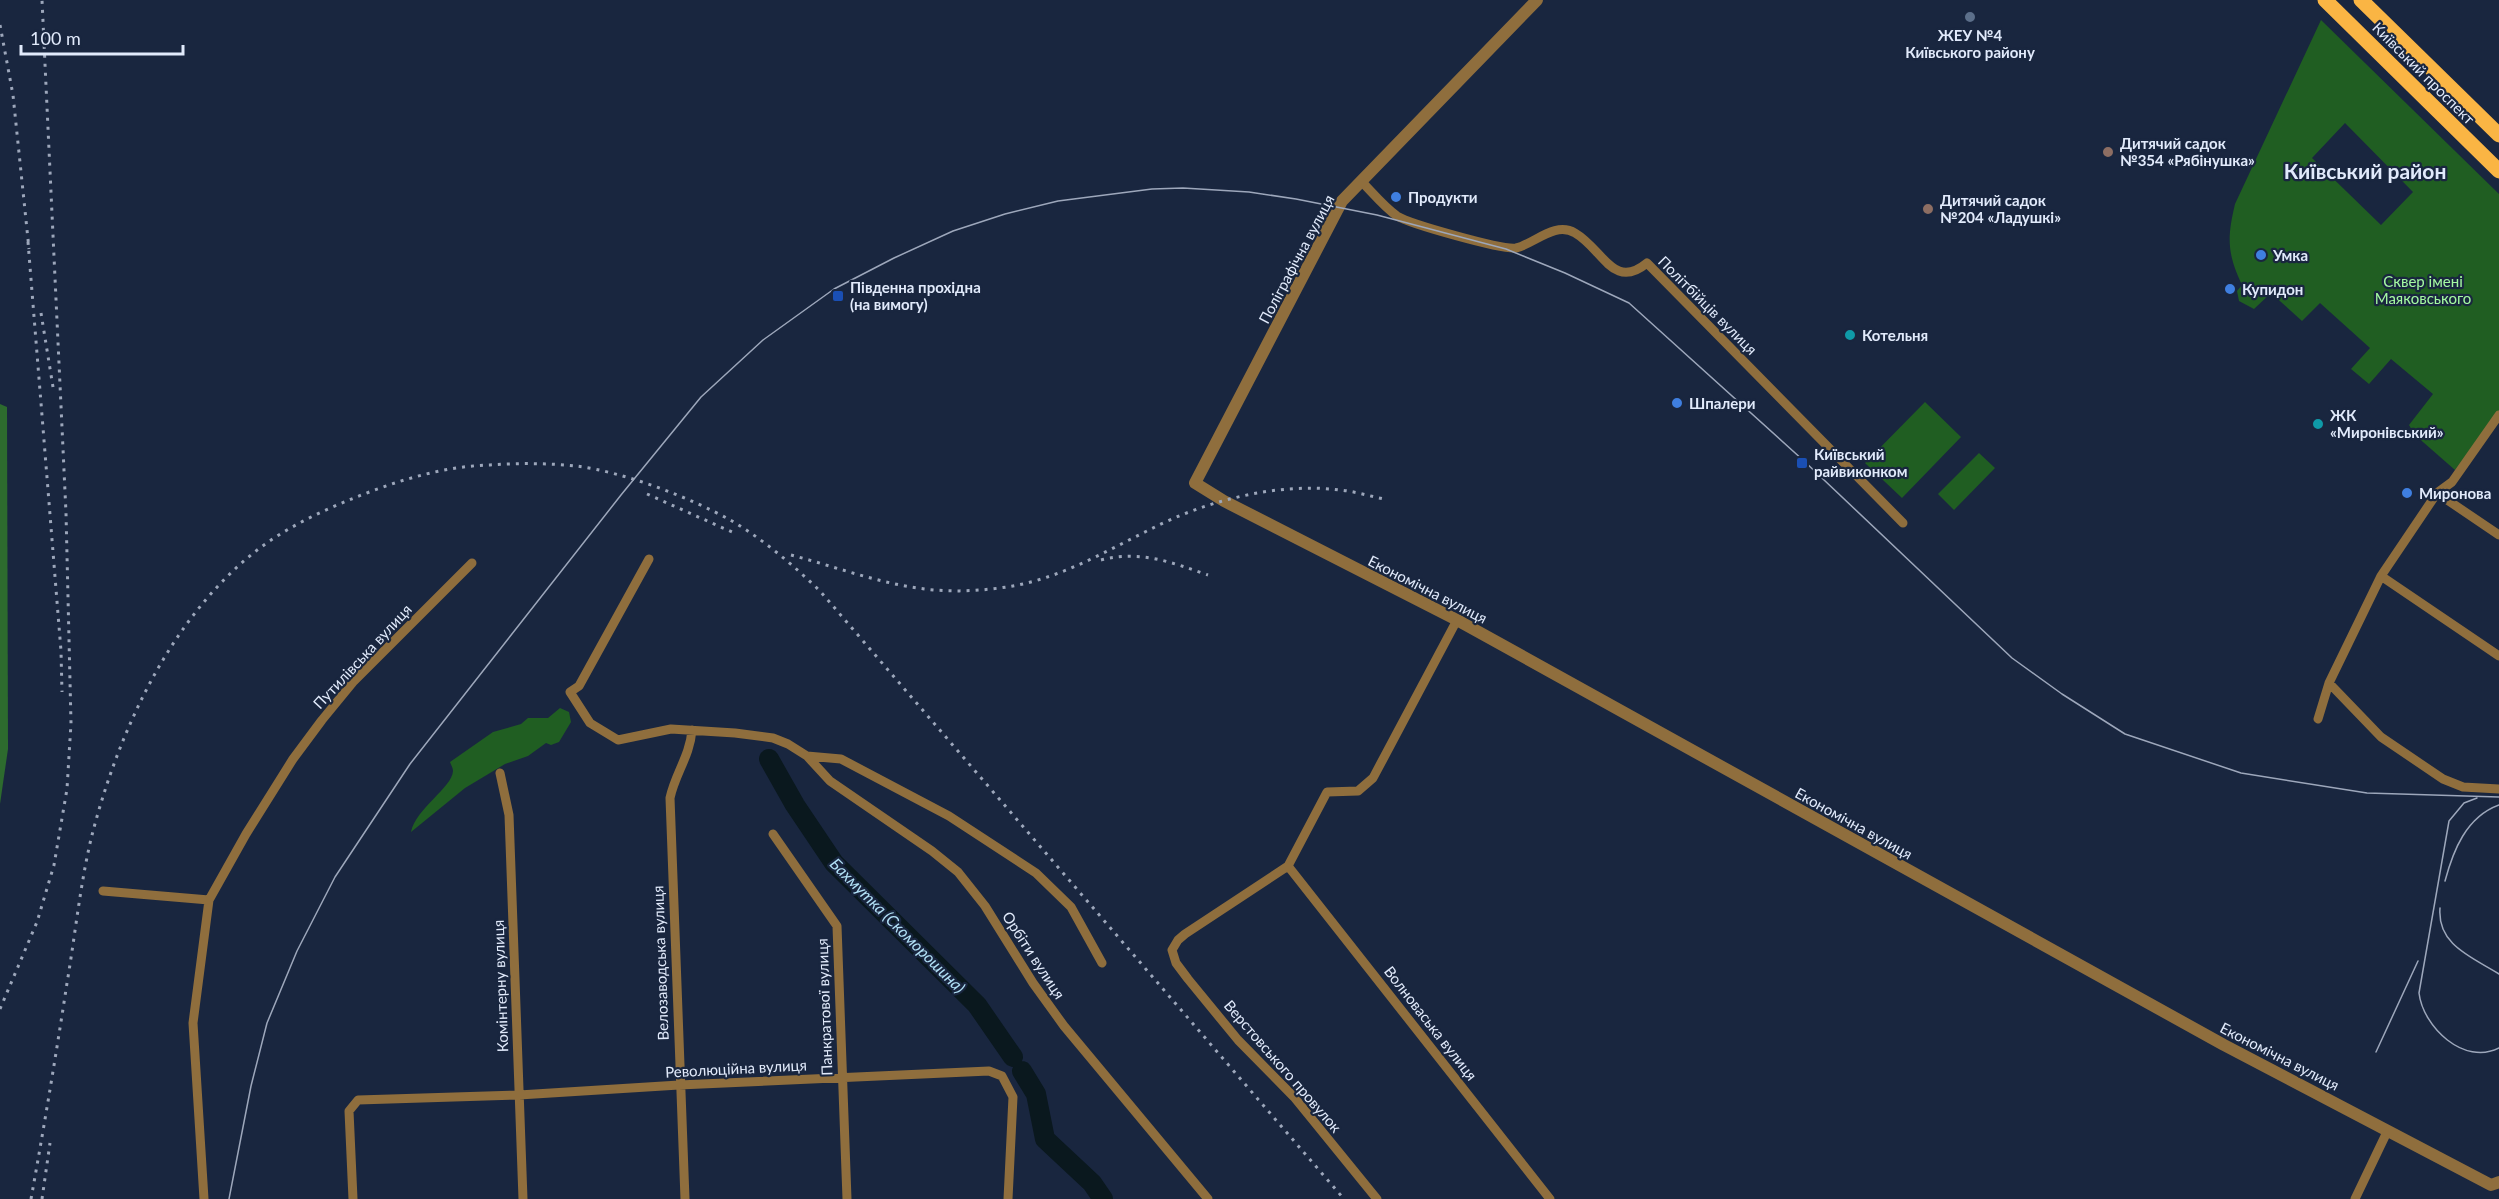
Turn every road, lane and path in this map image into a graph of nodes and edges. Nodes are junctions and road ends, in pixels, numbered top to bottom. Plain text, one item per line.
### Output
1 (1537, 0) edge
2 (2325, 0) edge
3 (2361, 0) edge
4 (2499, 135) edge
5 (2499, 171) edge
6 (1361, 181) junction
7 (2499, 415) edge
8 (1195, 483) joint
9 (2437, 493) junction
10 (1903, 523) dead end
11 (2499, 535) edge
12 (649, 559) dead end
13 (472, 563) dead end
14 (2381, 576) junction
15 (1457, 620) junction
16 (2499, 656) edge
17 (2329, 683) junction
18 (2318, 719) dead end
19 (692, 730) junction
20 (807, 756) junction
21 (500, 773) dead end
22 (2499, 789) edge
23 (773, 834) dead end
24 (1288, 866) junction
25 (103, 891) dead end
26 (209, 900) junction
27 (1102, 963) dead end
28 (841, 1078) junction
29 (679, 1085) junction
30 (519, 1095) junction
31 (2388, 1132) junction
32 (2499, 1182) edge
33 (204, 1199) edge
34 (353, 1199) edge
35 (524, 1199) edge
36 (685, 1199) edge
37 (847, 1199) edge
38 (1008, 1199) edge
39 (1208, 1199) edge
40 (1377, 1199) edge
41 (1550, 1199) edge
42 (2355, 1199) edge

1 - 6 street, Поліграфічна вулиця
2 - 5 main road, Київський проспект
3 - 4 main road, Київський проспект
6 - 8 street, Поліграфічна вулиця
6 - 10 street, Політбійців вулиця
7 - 9 street
8 - 15 street, Економічна вулиця
9 - 11 street
9 - 14 street
12 - 19 street
13 - 26 street, Путилівська вулиця
14 - 16 street
14 - 17 street
15 - 24 street
15 - 31 street, Економічна вулиця
17 - 18 street
17 - 22 street
19 - 20 street
19 - 29 street, Велозаводська вулиця
20 - 27 street
20 - 39 street, Орбіти вулиця
21 - 30 street, Комінтерну вулиця
23 - 28 street, Панкратової вулиця
24 - 40 street, Верстовського провулок
24 - 41 street, Волноваська вулиця
25 - 26 street
26 - 33 street, Путилівська вулиця
28 - 29 street, Революційна вулиця
28 - 37 street, Панкратової вулиця
28 - 38 street, Революційна вулиця
29 - 30 street, Революційна вулиця
29 - 36 street, Велозаводська вулиця
30 - 34 street, Революційна вулиця
30 - 35 street, Комінтерну вулиця
31 - 32 street, Економічна вулиця
31 - 42 street

